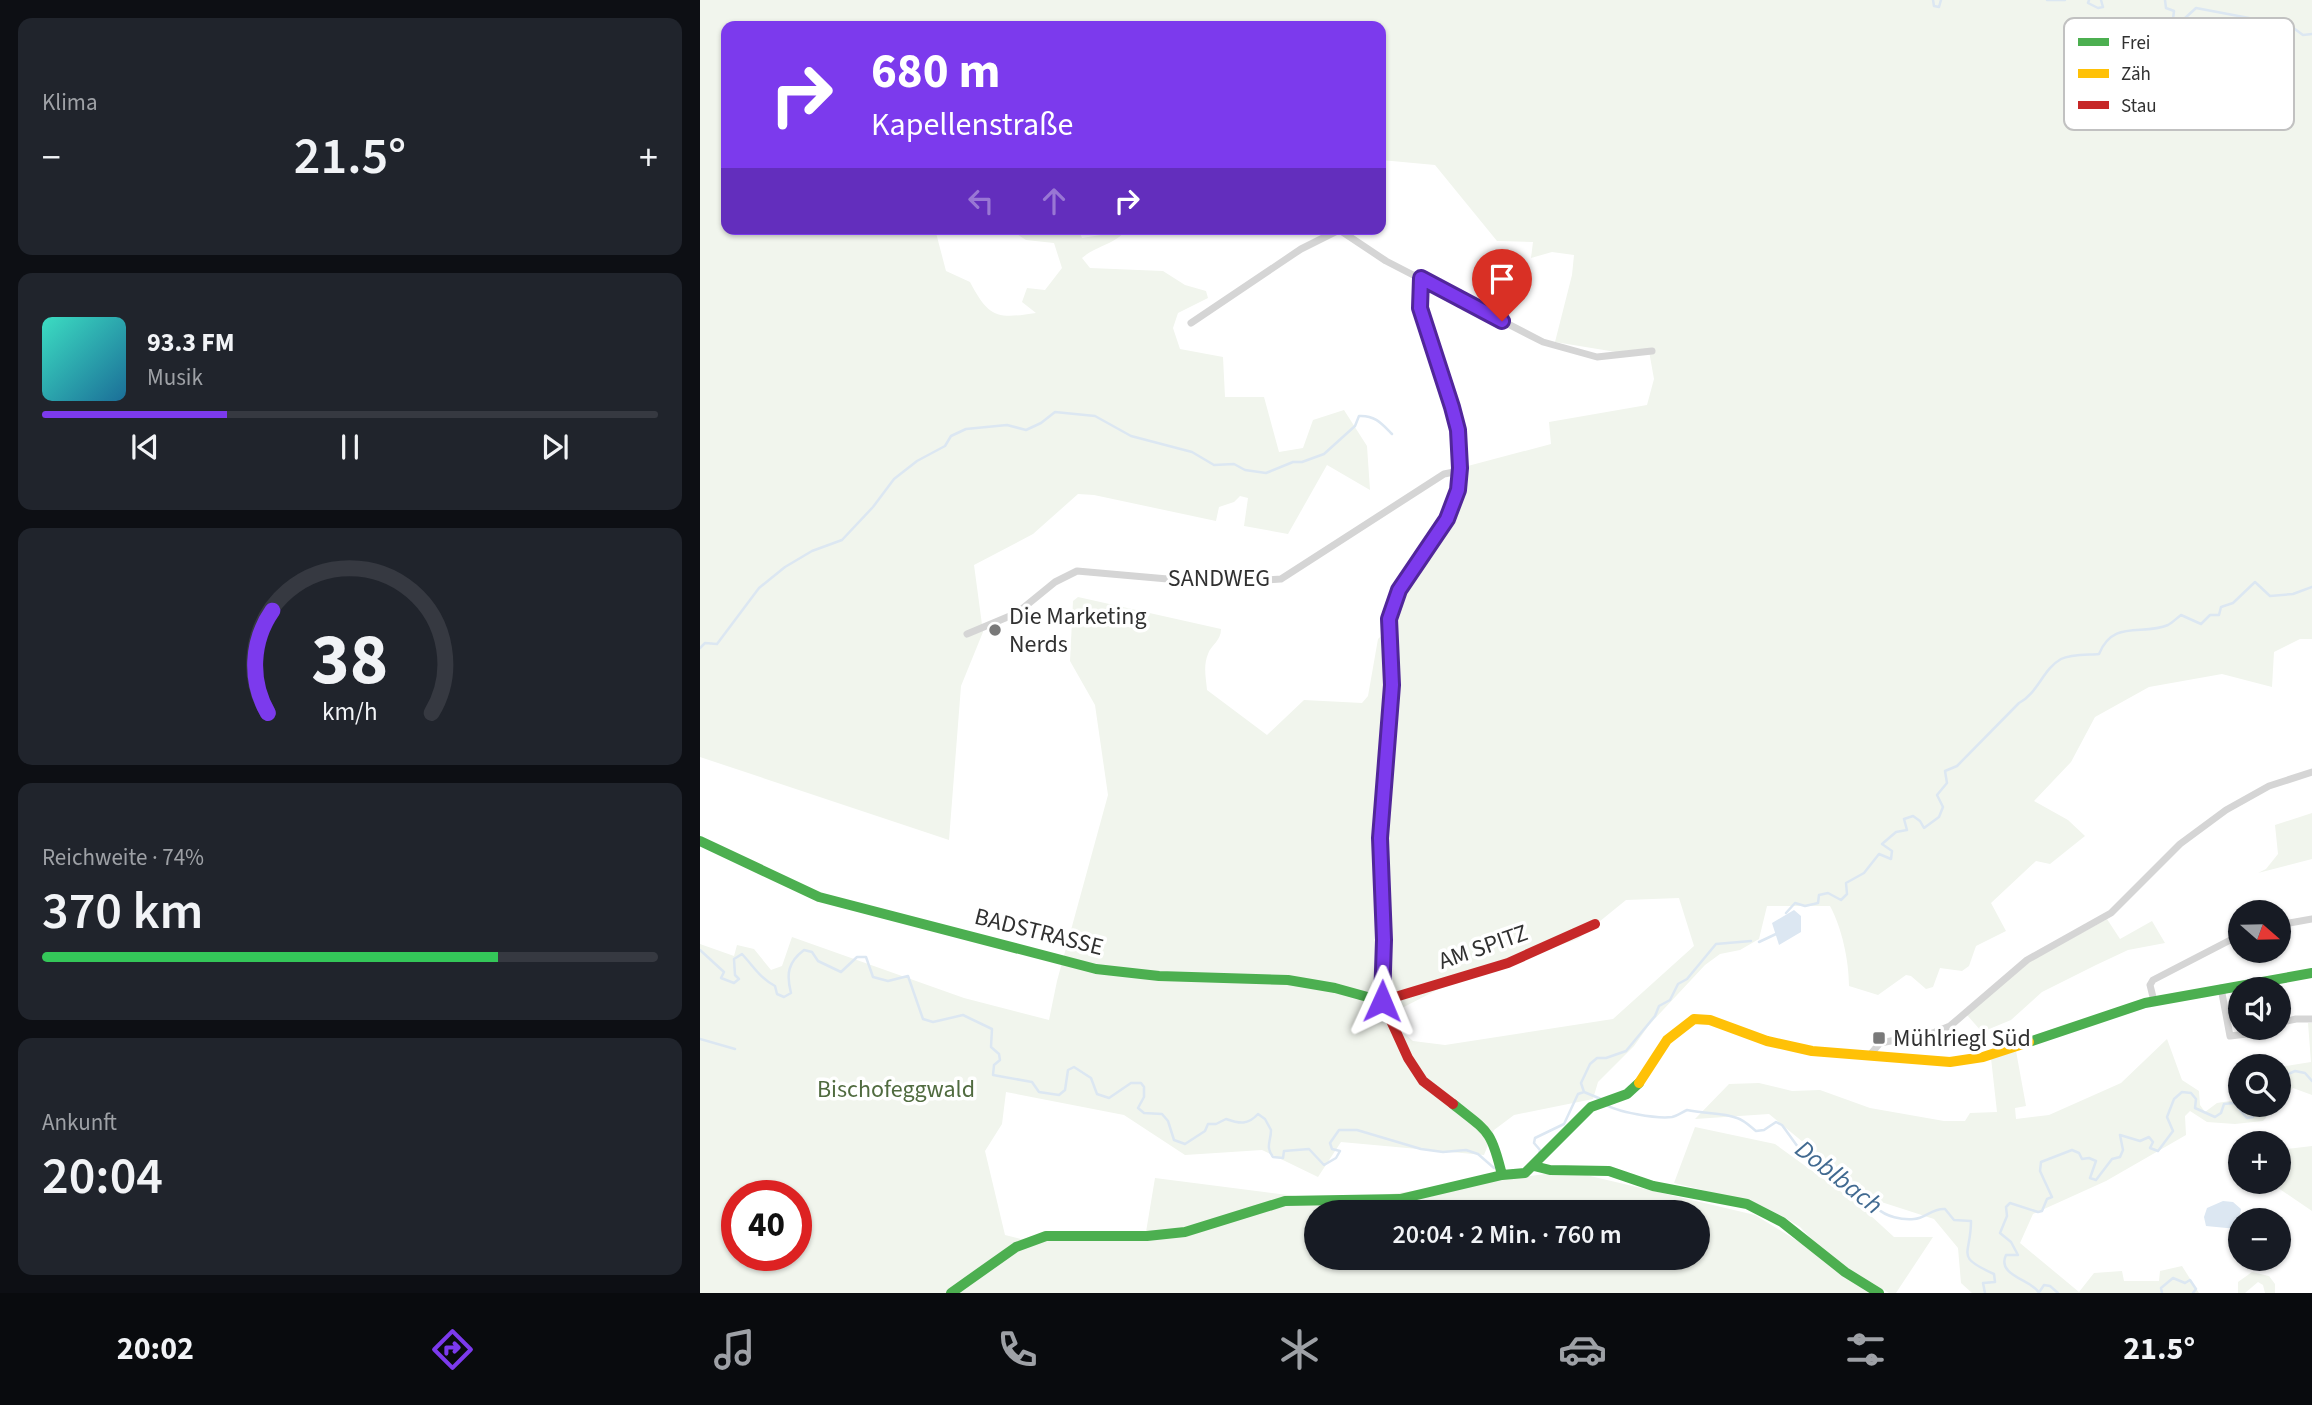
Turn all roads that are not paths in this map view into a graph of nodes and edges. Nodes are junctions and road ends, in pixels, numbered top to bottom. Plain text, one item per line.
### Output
1 (1329, 235) edge
2 (1347, 235) edge
3 (1421, 278) junction
4 (1191, 323) dead end
5 (1652, 351) dead end
6 (1459, 471) junction
7 (967, 634) dead end
8 (2312, 772) edge
9 (700, 841) edge
10 (2312, 919) edge
11 (2291, 923) edge
12 (1595, 924) dead end
13 (2228, 941) edge
14 (2312, 973) edge
15 (2221, 988) junction
16 (1382, 1001) junction
17 (2154, 1001) junction
18 (2291, 1019) edge
19 (2312, 1019) edge
20 (2228, 1025) edge
21 (1869, 1056) junction
22 (1534, 1166) junction
23 (1502, 1175) junction
24 (951, 1293) edge
25 (1880, 1293) edge

1 - 4 street
2 - 3 street
3 - 5 street
3 - 6 street
6 - 7 street, SANDWEG
6 - 16 street
8 - 21 street
9 - 16 street, BADSTRASSE
10 - 11 street
12 - 16 street, AM SPITZ
13 - 17 street
14 - 15 street
15 - 17 street
15 - 20 street
16 - 23 street
17 - 21 street
18 - 19 street
21 - 22 street
22 - 23 street
22 - 25 street
23 - 24 street

